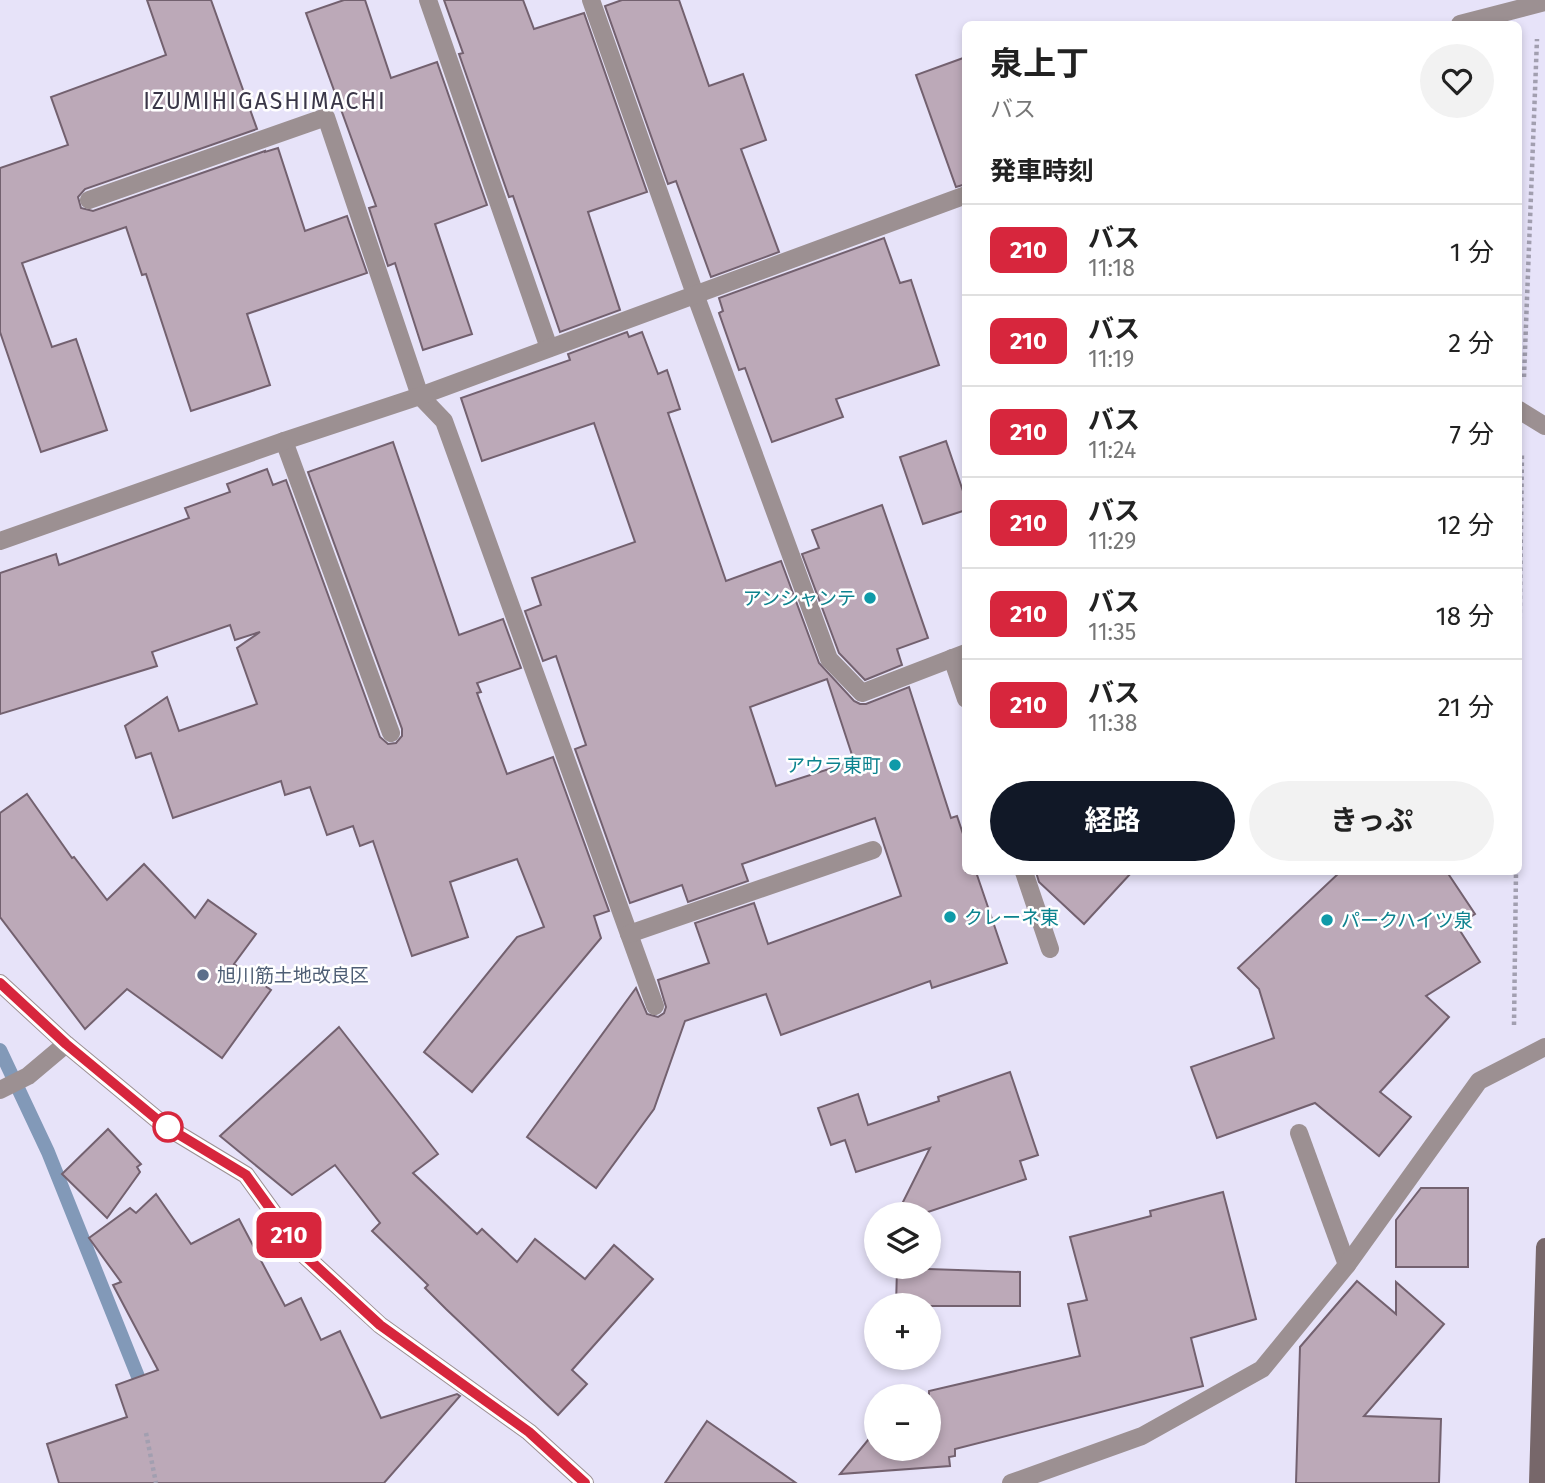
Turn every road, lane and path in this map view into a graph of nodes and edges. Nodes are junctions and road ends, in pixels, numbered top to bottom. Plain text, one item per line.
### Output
1 (428, 0) edge
2 (591, 0) edge
3 (1542, 3) edge
4 (1514, 11) edge
5 (1472, 21) edge
6 (962, 196) edge
7 (89, 200) dead end
8 (695, 294) junction
9 (549, 348) junction
10 (1522, 392) edge
11 (421, 396) junction
12 (1522, 412) edge
13 (1545, 426) edge
14 (285, 441) junction
15 (0, 541) edge
16 (959, 656) edge
17 (962, 674) edge
18 (391, 733) dead end
19 (873, 850) dead end
20 (1025, 875) edge
21 (1516, 875) edge
22 (629, 934) junction
23 (1050, 948) dead end
24 (0, 983) edge
25 (654, 1006) dead end
26 (66, 1044) junction
27 (1545, 1047) edge
28 (1513, 1063) junction
29 (3, 1089) edge
30 (1299, 1133) dead end
31 (1545, 1247) edge
32 (1347, 1265) junction
33 (1543, 1348) edge
34 (146, 1433) dead end
35 (578, 1481) edge
36 (156, 1483) edge
37 (1011, 1483) edge
38 (1538, 1483) edge

1 - 9 street
2 - 8 street
3 - 4 street
3 - 10 path
4 - 5 street
6 - 8 street
7 - 11 street
8 - 9 street
8 - 16 street
9 - 11 street
11 - 14 street
11 - 22 street
12 - 13 street
14 - 15 street
14 - 18 street
16 - 17 street
19 - 22 street
20 - 23 street
21 - 28 path
22 - 25 street
24 - 26 street
26 - 29 street
26 - 35 street
27 - 28 street
28 - 32 street
30 - 32 street
31 - 33 street
32 - 37 street
33 - 38 street
34 - 36 path

